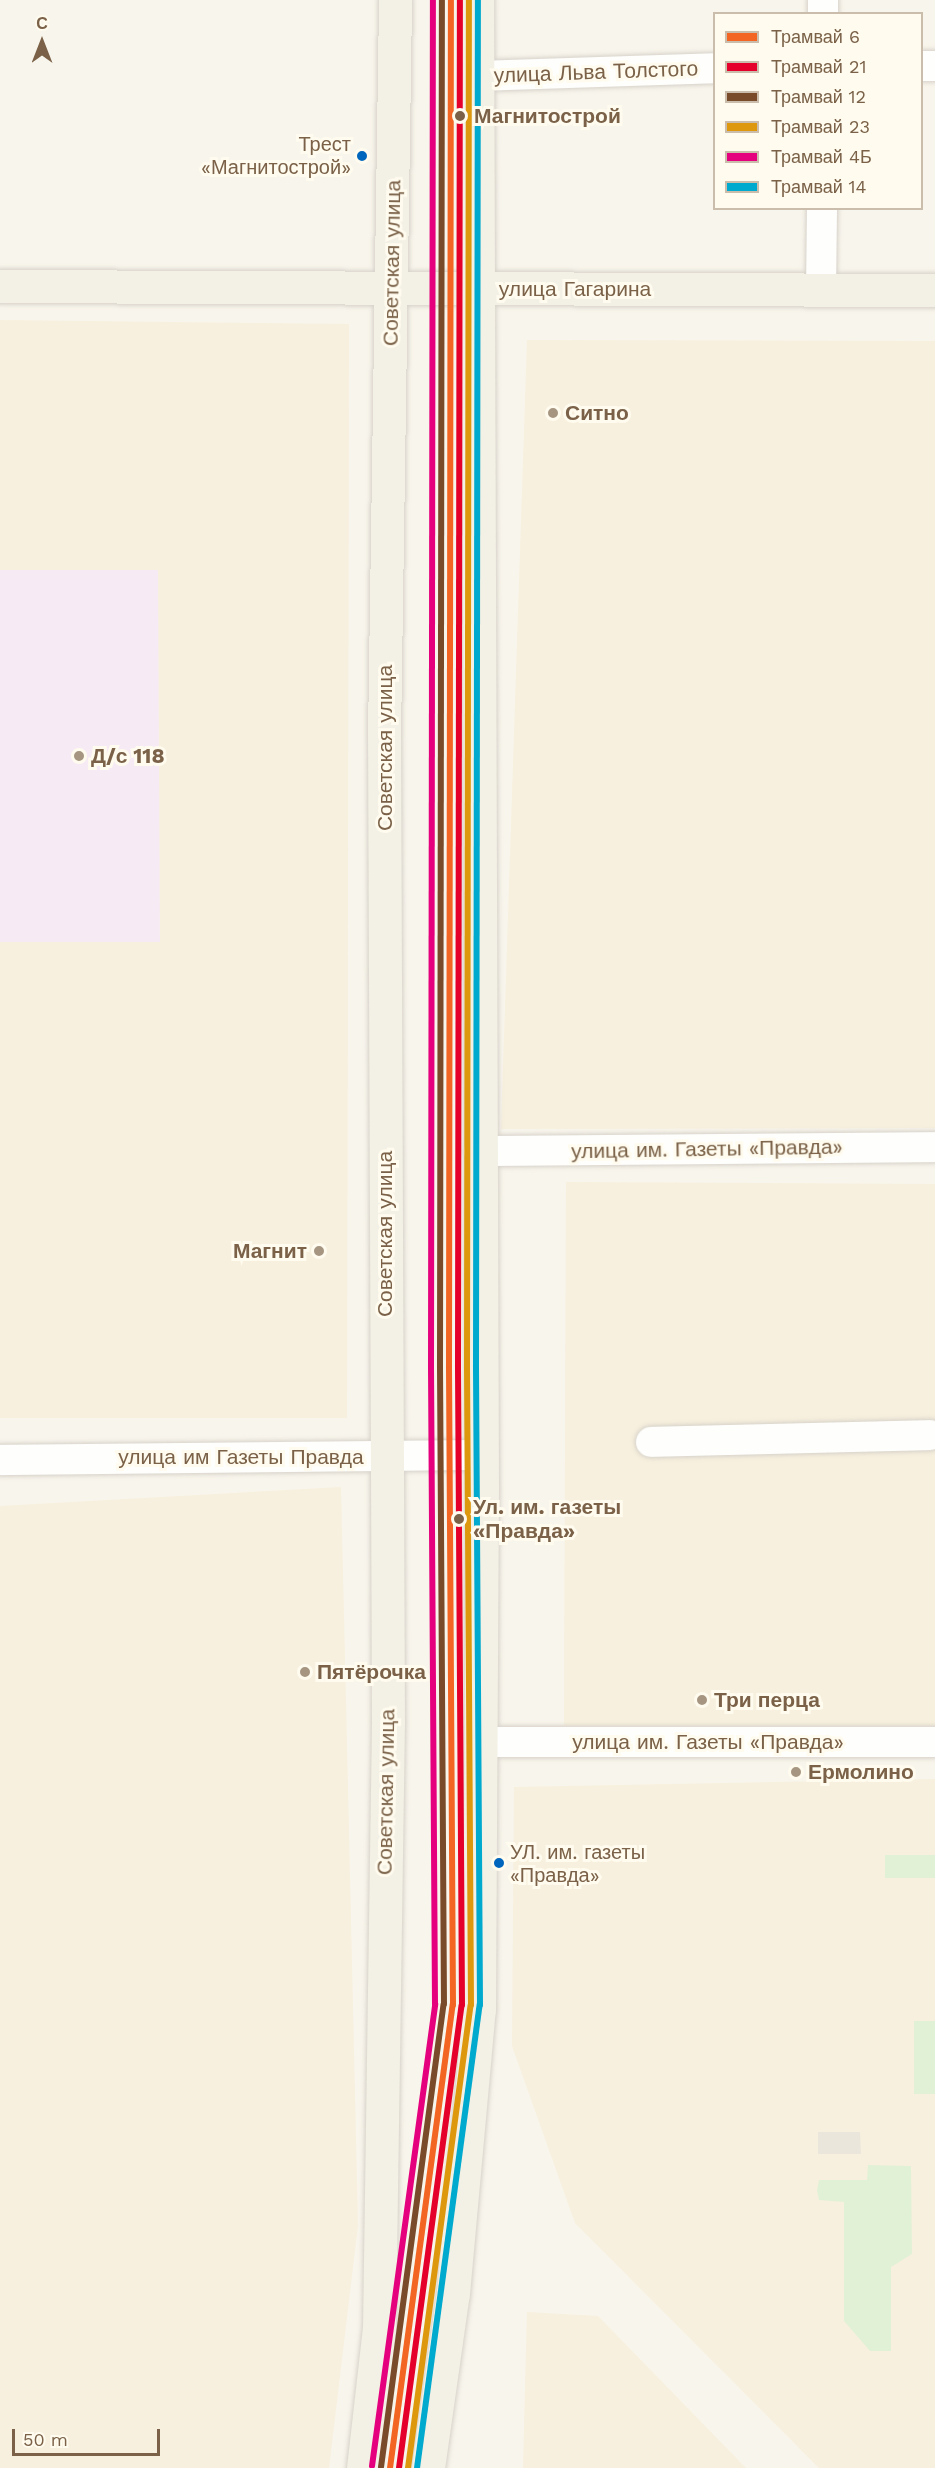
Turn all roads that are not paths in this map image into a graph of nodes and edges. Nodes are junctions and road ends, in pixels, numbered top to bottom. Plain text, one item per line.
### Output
1 (395, 0) edge
2 (477, 0) edge
3 (713, 68) edge
4 (477, 76) junction
5 (822, 210) edge
6 (0, 286) edge
7 (393, 288) junction
8 (478, 288) junction
9 (935, 290) edge
10 (821, 291) junction
11 (935, 1147) edge
12 (479, 1151) junction
13 (930, 1435) dead end
14 (651, 1442) dead end
15 (482, 1455) junction
16 (384, 1456) junction
17 (0, 1460) edge
18 (480, 1742) junction
19 (935, 1742) edge
20 (363, 2468) edge
21 (428, 2468) edge

1 - 7 main road, Советская улица
2 - 4 main road
3 - 4 street, улица Льва Толстого
4 - 8 main road
5 - 10 street
6 - 7 main road, улица Гагарина
7 - 8 main road, улица Гагарина
7 - 16 main road, Советская улица
8 - 10 main road, улица Гагарина
8 - 12 main road
9 - 10 main road, улица Гагарина
11 - 12 street, улица им. Газеты «Правда»
12 - 15 main road
13 - 14 street
15 - 16 street, улица им Газеты Правда
15 - 18 main road
16 - 17 street, улица им Газеты Правда
16 - 20 main road, Советская улица
18 - 19 street, улица им. Газеты «Правда»
18 - 21 main road

